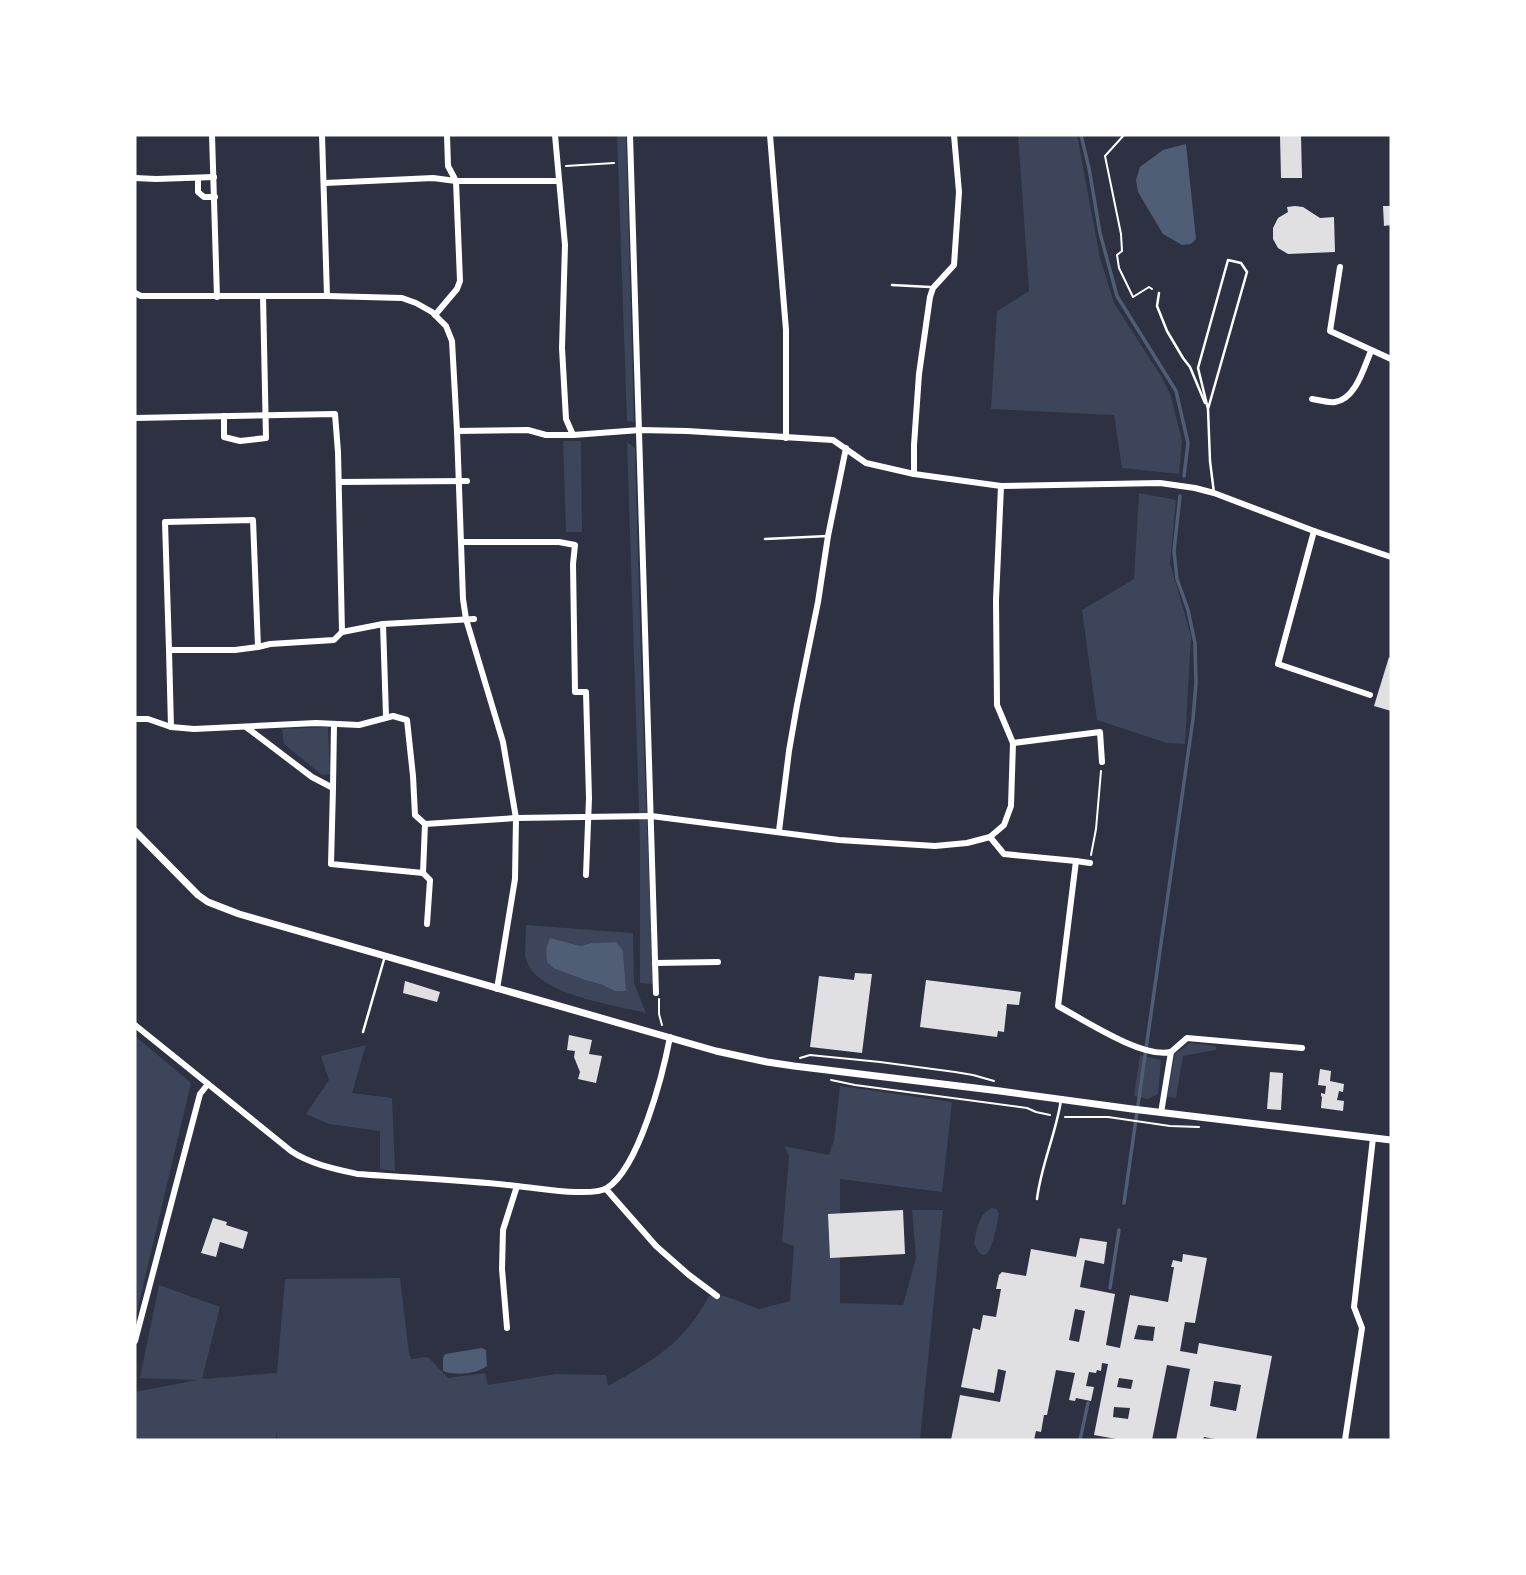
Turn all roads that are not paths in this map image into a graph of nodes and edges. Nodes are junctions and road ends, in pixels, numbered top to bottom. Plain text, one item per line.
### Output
1 (212, 135) edge
2 (323, 135) edge
3 (447, 135) edge
4 (555, 135) edge
5 (630, 135) edge
6 (771, 135) edge
7 (954, 135) edge
8 (214, 177) junction
9 (135, 178) edge
10 (198, 178) junction
11 (456, 181) junction
12 (558, 181) junction
13 (325, 183) junction
14 (215, 197) junction
15 (1340, 267) dead end
16 (892, 285) dead end
17 (933, 288) junction
18 (135, 293) edge
19 (1159, 293) road end
20 (263, 296) junction
21 (327, 296) junction
22 (217, 297) junction
23 (435, 316) junction
24 (1371, 351) junction
25 (1391, 359) edge
26 (1312, 399) dead end
27 (1208, 409) junction
28 (266, 415) junction
29 (224, 416) junction
30 (135, 418) edge
31 (640, 429) junction
32 (457, 431) junction
33 (573, 435) junction
34 (786, 438) junction
35 (846, 448) junction
36 (914, 474) junction
37 (463, 481) junction
38 (338, 482) junction
39 (1001, 486) junction
40 (1214, 493) junction
41 (1314, 531) junction
42 (828, 536) junction
43 (765, 539) dead end
44 (461, 542) junction
45 (1391, 557) edge
46 (466, 619) junction
47 (474, 619) dead end
48 (383, 624) junction
49 (342, 632) junction
50 (258, 648) junction
51 (169, 650) junction
52 (1370, 695) dead end
53 (386, 716) junction
54 (135, 719) edge
55 (334, 724) junction
56 (171, 727) junction
57 (246, 727) junction
58 (1013, 743) junction
59 (1102, 762) road end
60 (333, 788) junction
61 (651, 816) junction
62 (588, 817) junction
63 (516, 818) junction
64 (425, 824) junction
65 (135, 831) edge
66 (779, 831) junction
67 (990, 837) junction
68 (1076, 861) junction
69 (1090, 863) road end
70 (424, 873) junction
71 (586, 875) dead end
72 (426, 924) dead end
73 (385, 957) junction
74 (718, 962) dead end
75 (655, 963) junction
76 (497, 989) junction
77 (656, 993) road end
78 (135, 1025) edge
79 (363, 1032) dead end
80 (668, 1037) junction
81 (1301, 1048) dead end
82 (1171, 1052) junction
83 (208, 1084) junction
84 (1061, 1100) junction
85 (1158, 1112) junction
86 (1373, 1138) junction
87 (1391, 1140) edge
88 (517, 1186) junction
89 (606, 1189) junction
90 (1037, 1199) dead end
91 (717, 1296) dead end
92 (507, 1328) dead end
93 (135, 1341) edge
94 (1345, 1440) edge

1 - 8 street
2 - 13 street
3 - 11 street
4 - 12 street
5 - 31 street
6 - 34 street
7 - 17 street
8 - 10 street
8 - 14 street
9 - 10 street
10 - 14 street
11 - 12 street
11 - 13 street
11 - 23 street
12 - 33 street
13 - 21 street
14 - 22 street
15 - 24 street
16 - 17 lane
17 - 36 street
18 - 22 street
19 - 27 lane
20 - 21 street
20 - 22 street
20 - 28 street
21 - 23 street
23 - 32 street
24 - 25 street
24 - 26 street
27 - 27 lane
27 - 40 lane
28 - 29 street
28 - 29 street
28 - 38 street
29 - 30 street
31 - 33 street
31 - 34 street
31 - 61 street
32 - 33 street
32 - 37 street
34 - 35 street
35 - 36 street
35 - 42 street
36 - 39 street
37 - 38 street
37 - 44 street
38 - 49 street
39 - 40 street
39 - 58 street
40 - 41 street
41 - 45 street
41 - 52 street
42 - 43 lane
42 - 66 street
44 - 46 street
44 - 62 street
46 - 47 street
46 - 48 street
46 - 63 street
48 - 49 street
48 - 53 street
49 - 50 street
50 - 51 street
50 - 51 street
51 - 56 street
53 - 55 street
53 - 64 street
54 - 56 street
55 - 57 street
55 - 60 street
56 - 57 street
57 - 60 street
58 - 59 street
58 - 67 street
60 - 70 street
61 - 62 street
61 - 66 street
61 - 75 street
62 - 63 street
62 - 71 street
63 - 64 street
63 - 76 street
64 - 70 street
65 - 73 street
66 - 67 street
67 - 68 street
68 - 69 street
68 - 82 street
70 - 72 street
73 - 76 street
73 - 79 lane
74 - 75 street
75 - 77 street
76 - 80 street
78 - 83 street
80 - 84 street
80 - 89 street
81 - 82 street
82 - 85 street
83 - 88 street
83 - 93 street
84 - 85 street
84 - 90 lane
85 - 86 street
86 - 87 street
86 - 94 street
88 - 89 street
88 - 92 street
89 - 91 street

